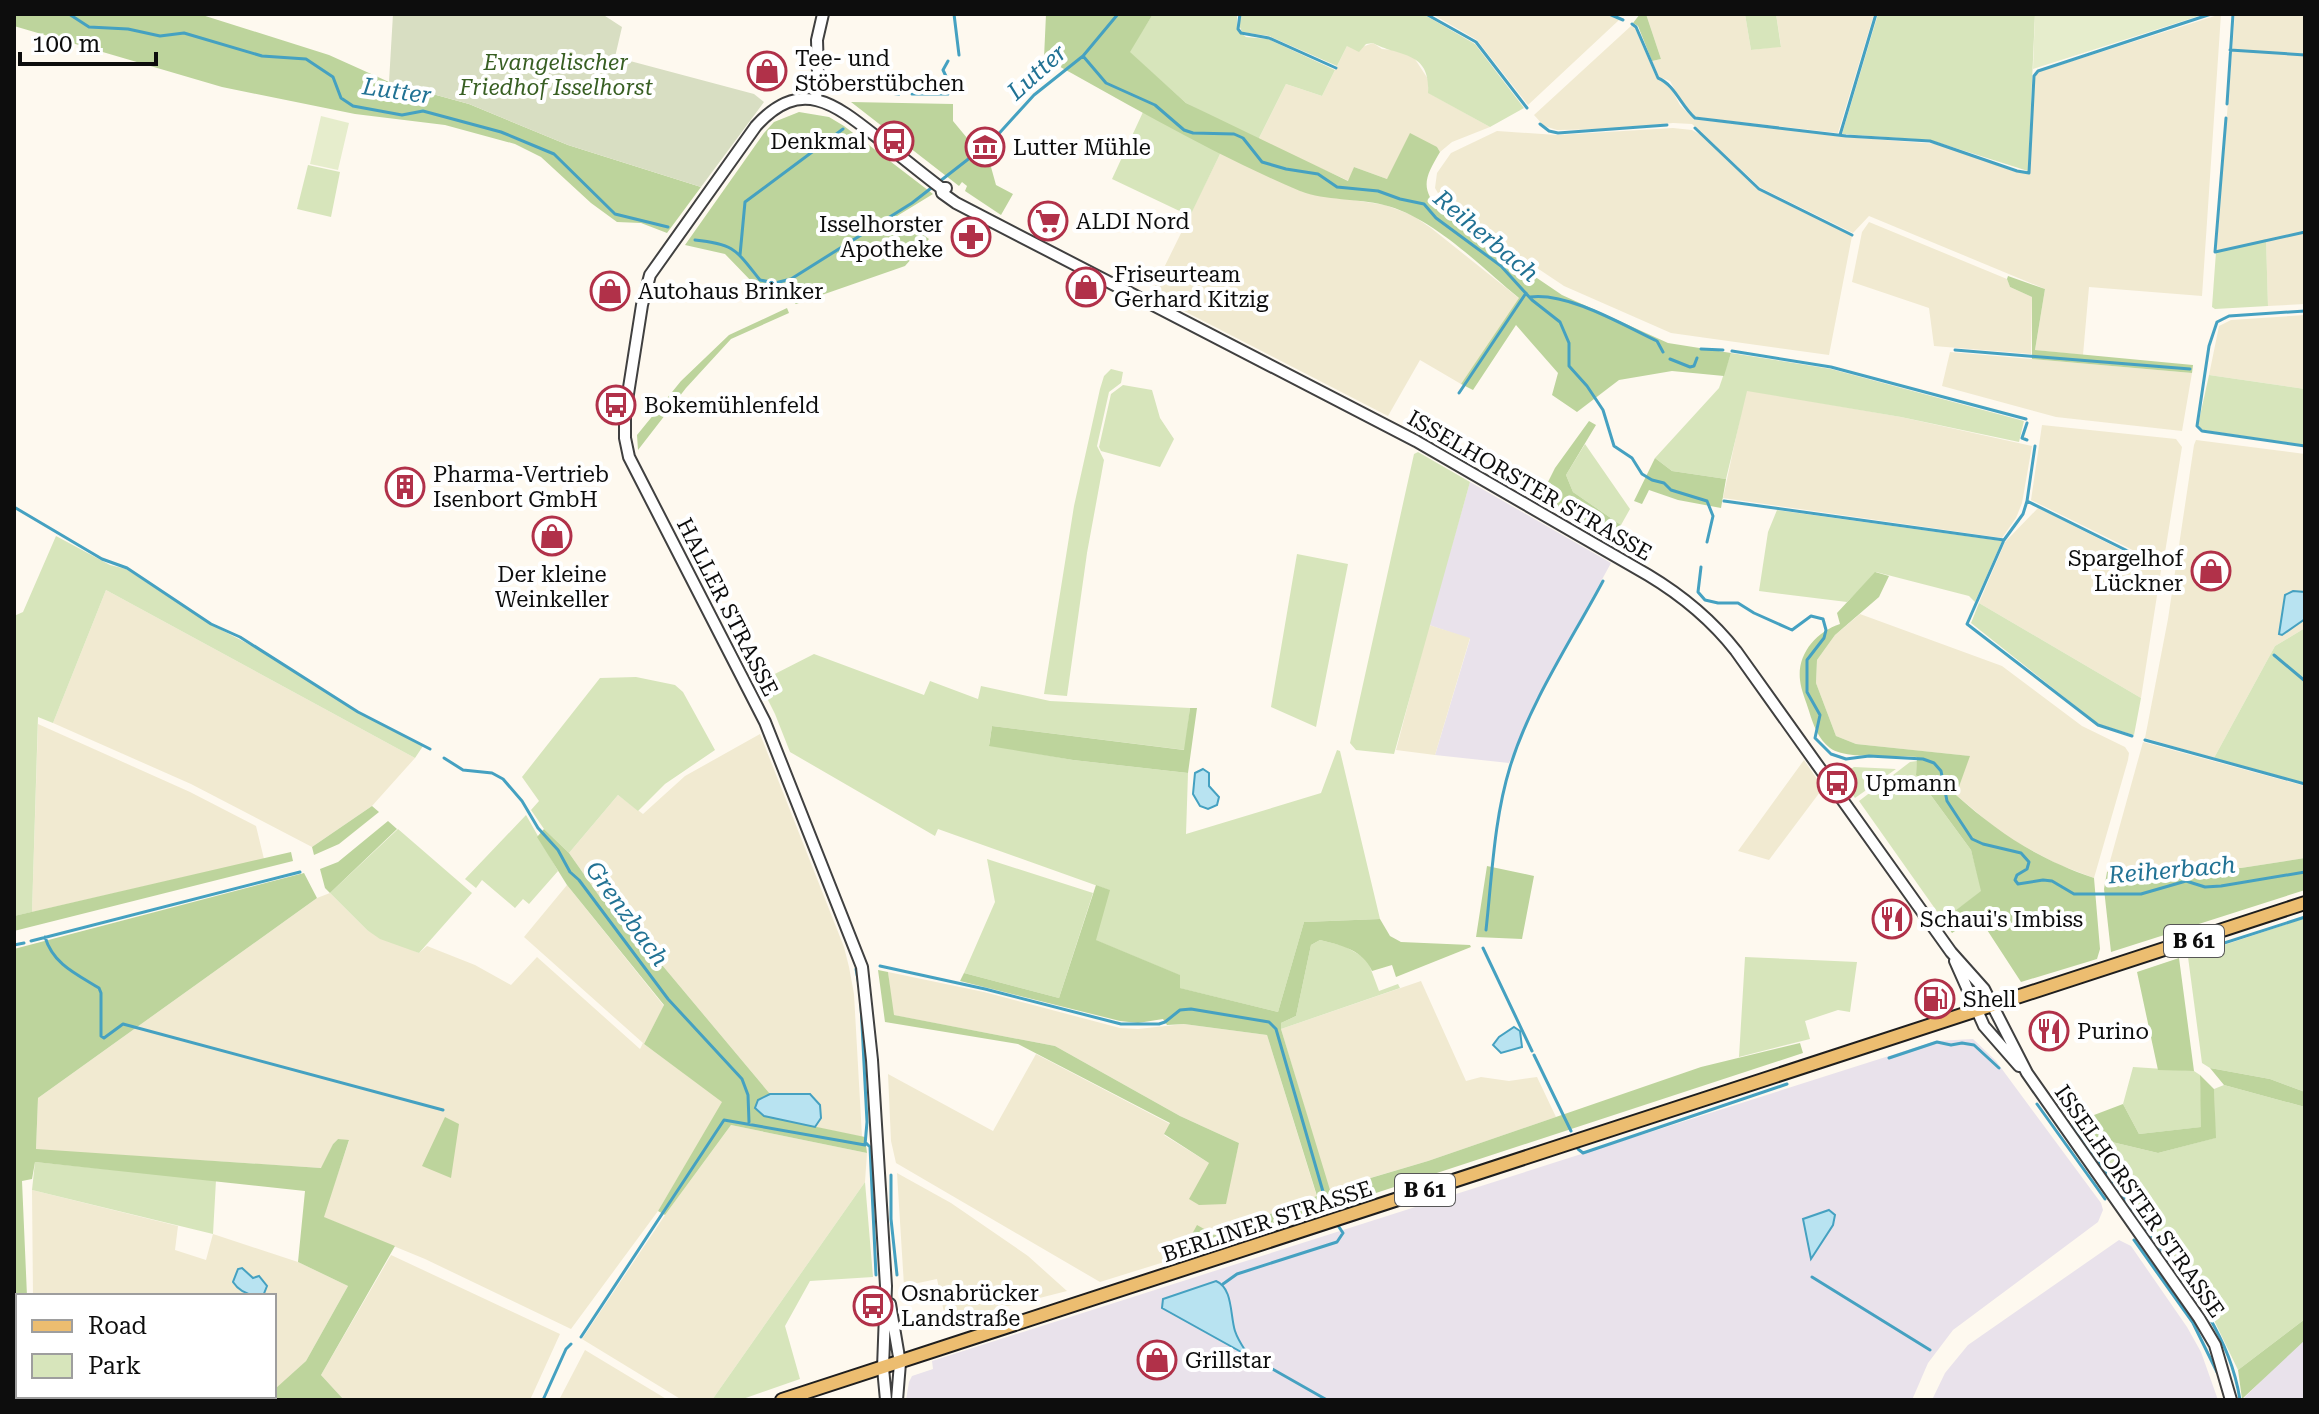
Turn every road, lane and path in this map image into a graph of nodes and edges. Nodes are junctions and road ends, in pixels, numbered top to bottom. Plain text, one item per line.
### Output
1 (823, 14) edge
2 (816, 99) junction
3 (2305, 903) edge
4 (1951, 952) junction
5 (1993, 1004) junction
6 (1976, 1010) junction
7 (2027, 1073) junction
8 (886, 1286) junction
9 (900, 1363) junction
10 (883, 1368) junction
11 (782, 1400) edge
12 (886, 1400) edge
13 (897, 1400) edge
14 (2231, 1400) edge

1 - 2 street
2 - 4 street, ISSELHORSTER STRASSE
2 - 8 street, HALLER STRASSE
3 - 5 main road, B 61
4 - 5 street, ISSELHORSTER STRASSE
4 - 6 street, ISSELHORSTER STRASSE
5 - 6 main road, BERLINER STRASSE / B 61
5 - 7 street, ISSELHORSTER STRASSE
6 - 7 street, ISSELHORSTER STRASSE
6 - 9 main road, BERLINER STRASSE / B 61
7 - 14 street, ISSELHORSTER STRASSE
8 - 9 street, HALLER STRASSE
8 - 10 street, HALLER STRASSE
9 - 10 main road, BERLINER STRASSE / B 61
9 - 13 street
10 - 11 main road, BERLINER STRASSE / B 61
10 - 12 street

